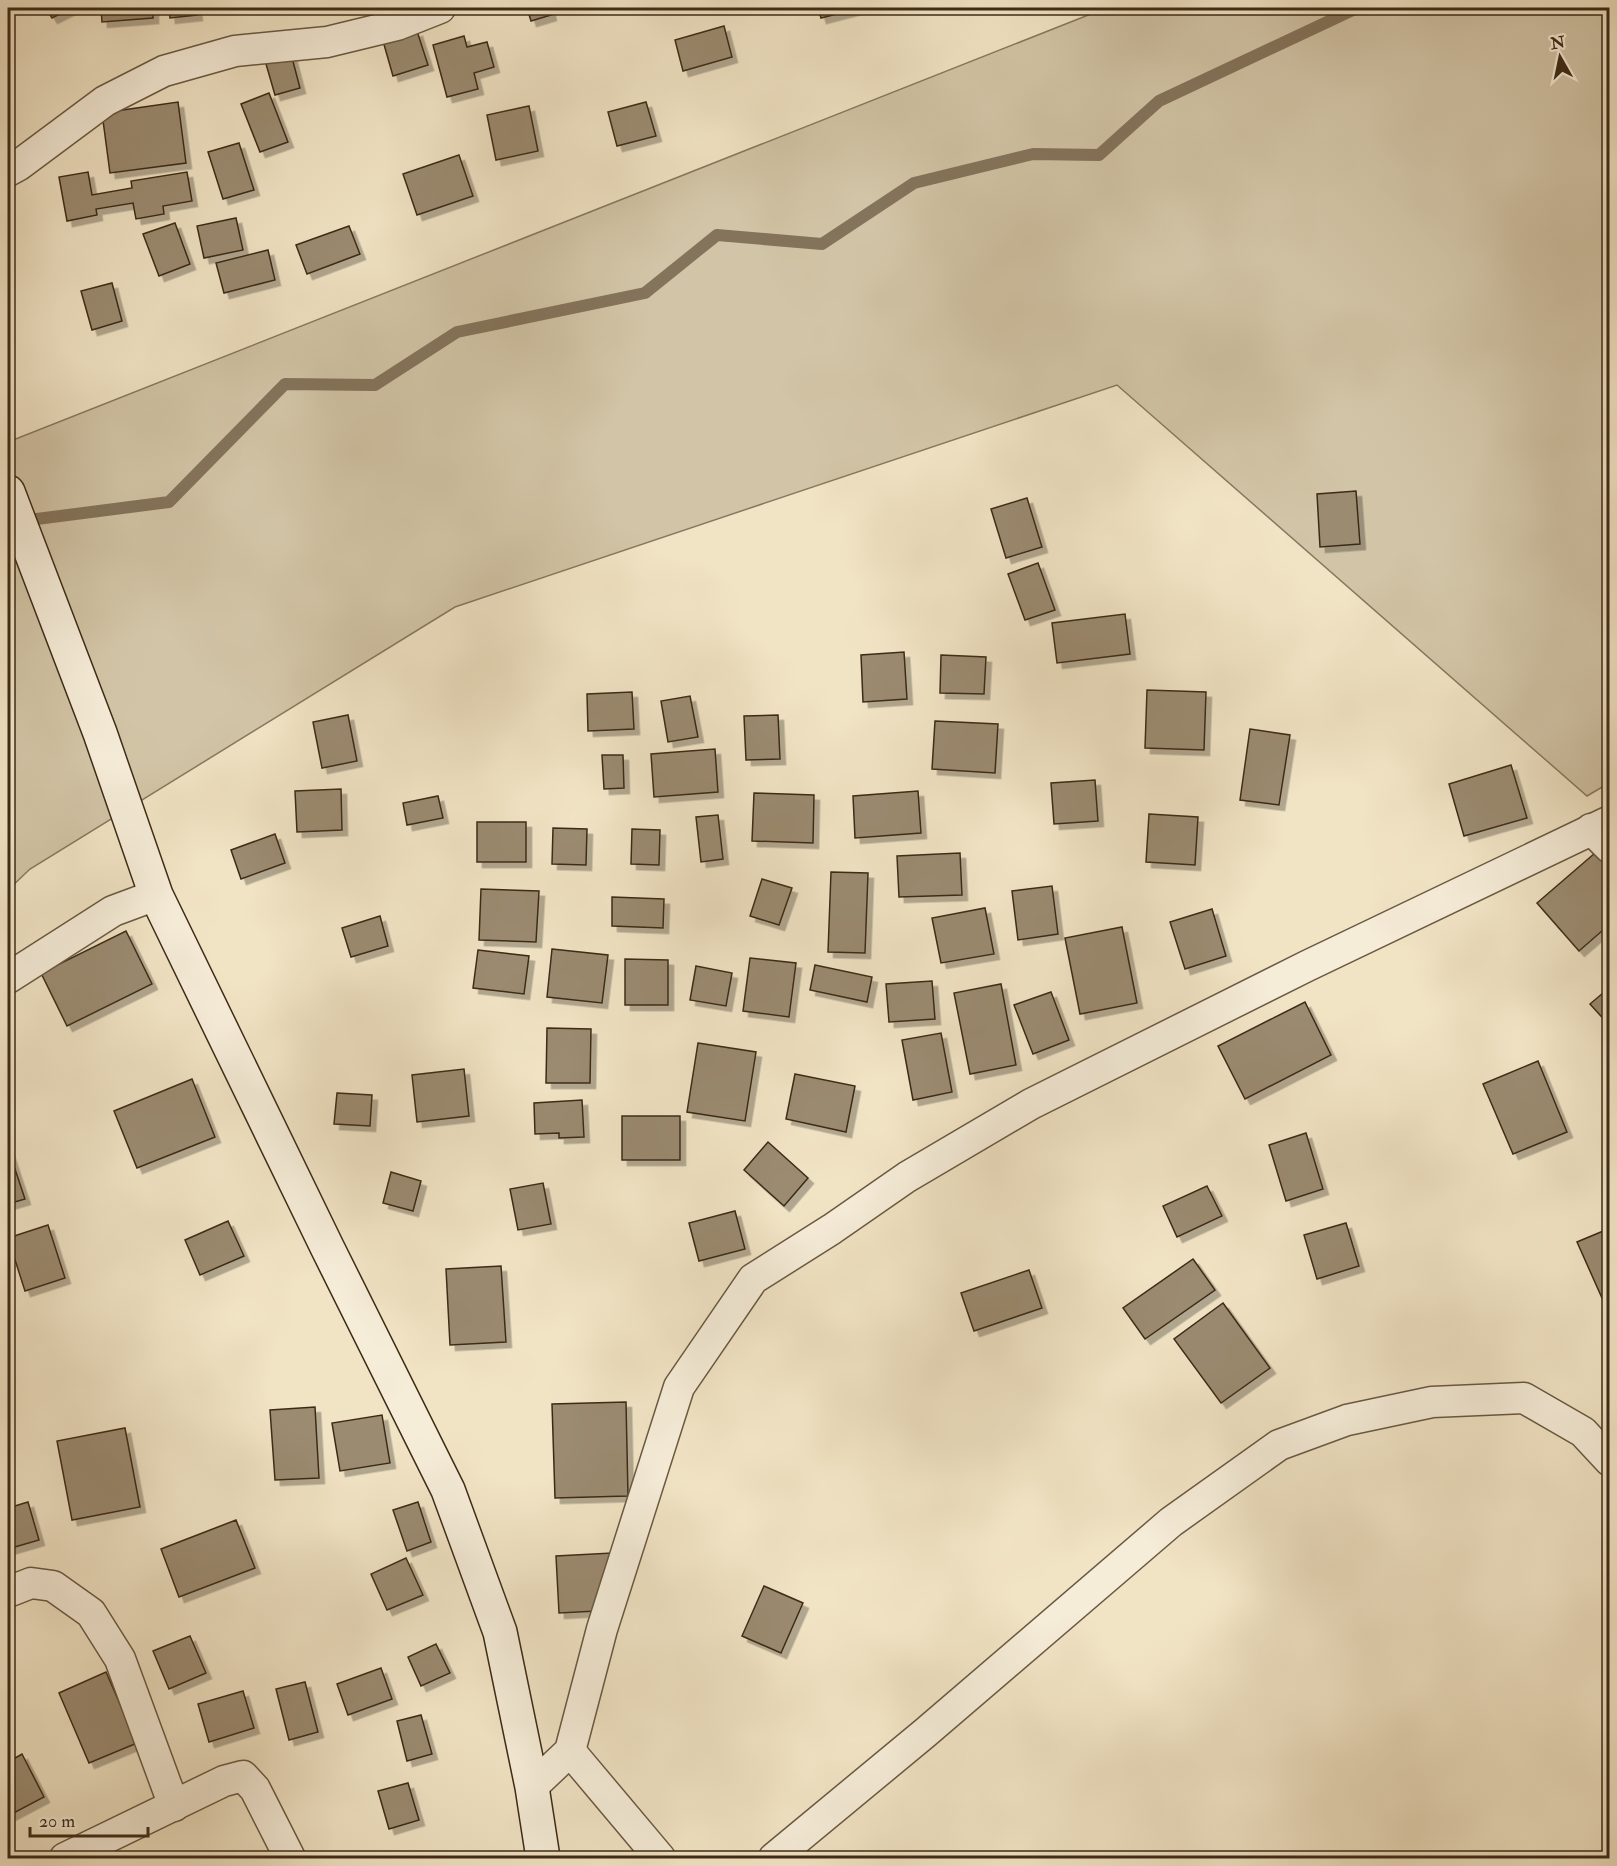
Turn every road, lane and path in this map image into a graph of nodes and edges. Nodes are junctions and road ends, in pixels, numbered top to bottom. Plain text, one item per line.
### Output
1 (440, 8) edge
2 (8, 171) edge
3 (8, 492) edge
4 (1603, 833) edge
5 (156, 895) junction
6 (8, 978) edge
7 (1610, 1461) edge
8 (8, 1592) edge
9 (570, 1751) junction
10 (532, 1787) junction
11 (174, 1806) junction
12 (65, 1858) edge
13 (290, 1858) edge
14 (543, 1858) edge
15 (660, 1858) edge
16 (774, 1858) edge

1 - 2 street
3 - 5 street
4 - 9 street
5 - 6 street
5 - 10 street
7 - 16 street
8 - 11 street
9 - 10 street
9 - 15 street
10 - 14 street
11 - 12 street
11 - 13 street

